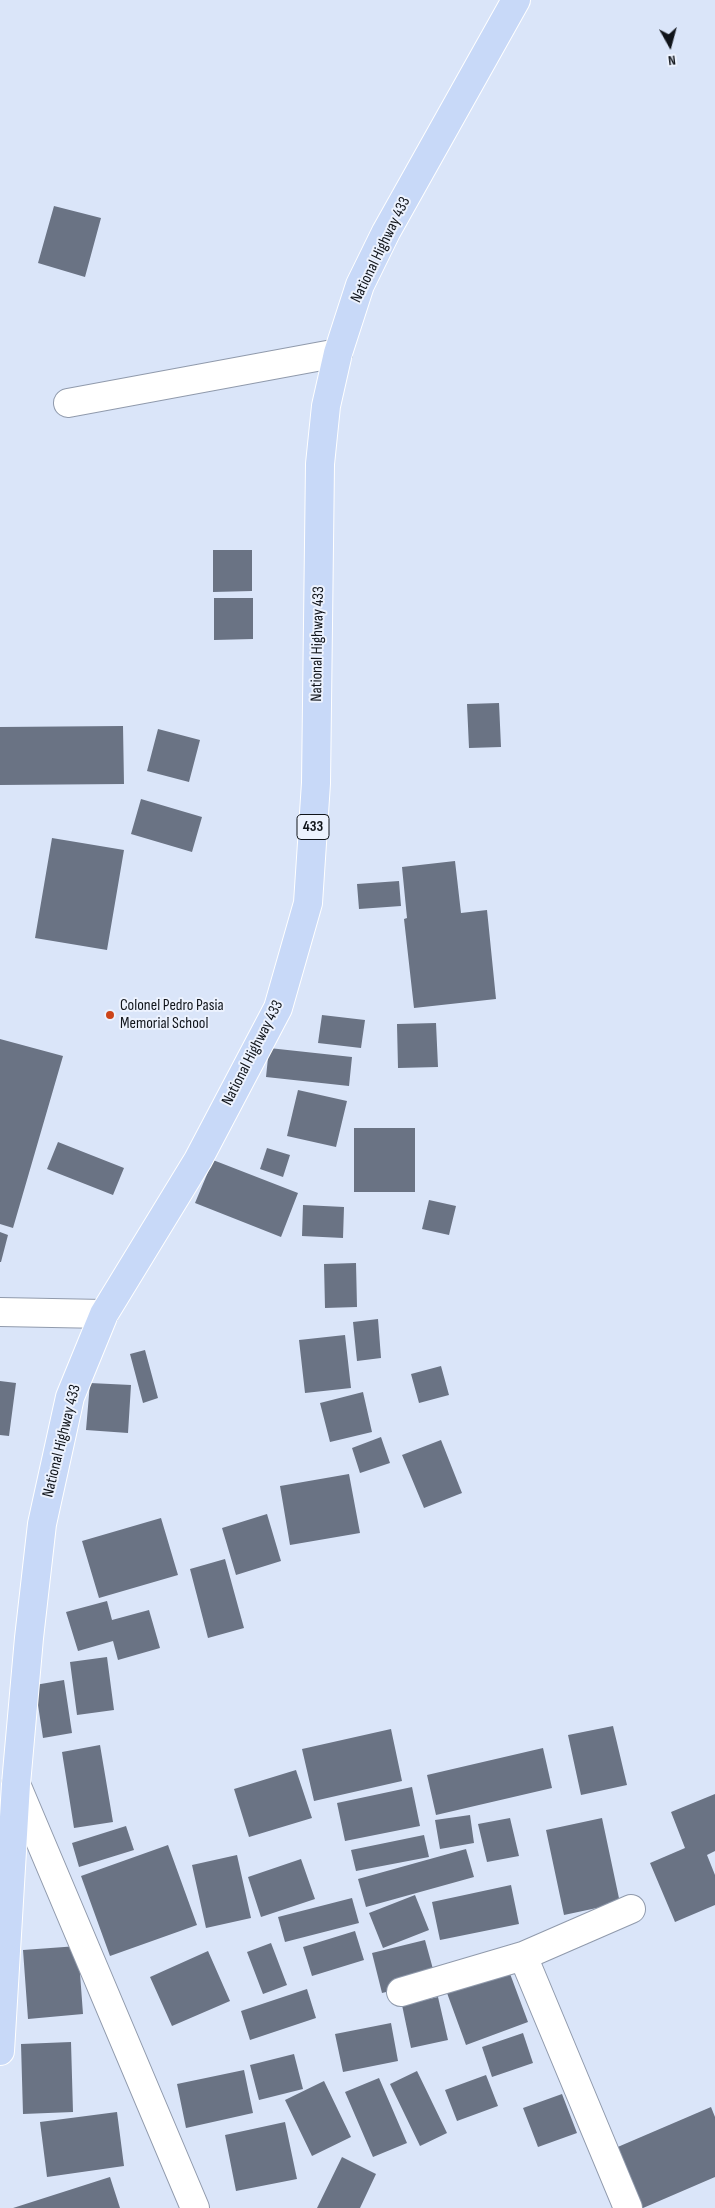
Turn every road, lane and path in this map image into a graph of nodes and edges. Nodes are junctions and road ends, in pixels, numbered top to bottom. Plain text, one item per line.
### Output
1 (516, 0) edge
2 (338, 353) junction
3 (68, 403) dead end
4 (0, 1312) edge
5 (104, 1314) junction
6 (16, 1784) junction
7 (631, 1909) dead end
8 (523, 1956) junction
9 (401, 1992) dead end
10 (2, 2020) edge
11 (0, 2051) edge
12 (195, 2208) edge
13 (628, 2208) edge

1 - 2 main road, National Highway 433 / 433
2 - 3 street
2 - 5 main road, National Highway 433 / 433
4 - 5 street
5 - 6 main road, National Highway 433 / 433
6 - 10 main road, National Highway 433 / 433
6 - 12 street
7 - 8 street
8 - 9 street
8 - 13 street
10 - 11 main road, National Highway 433 / 433

